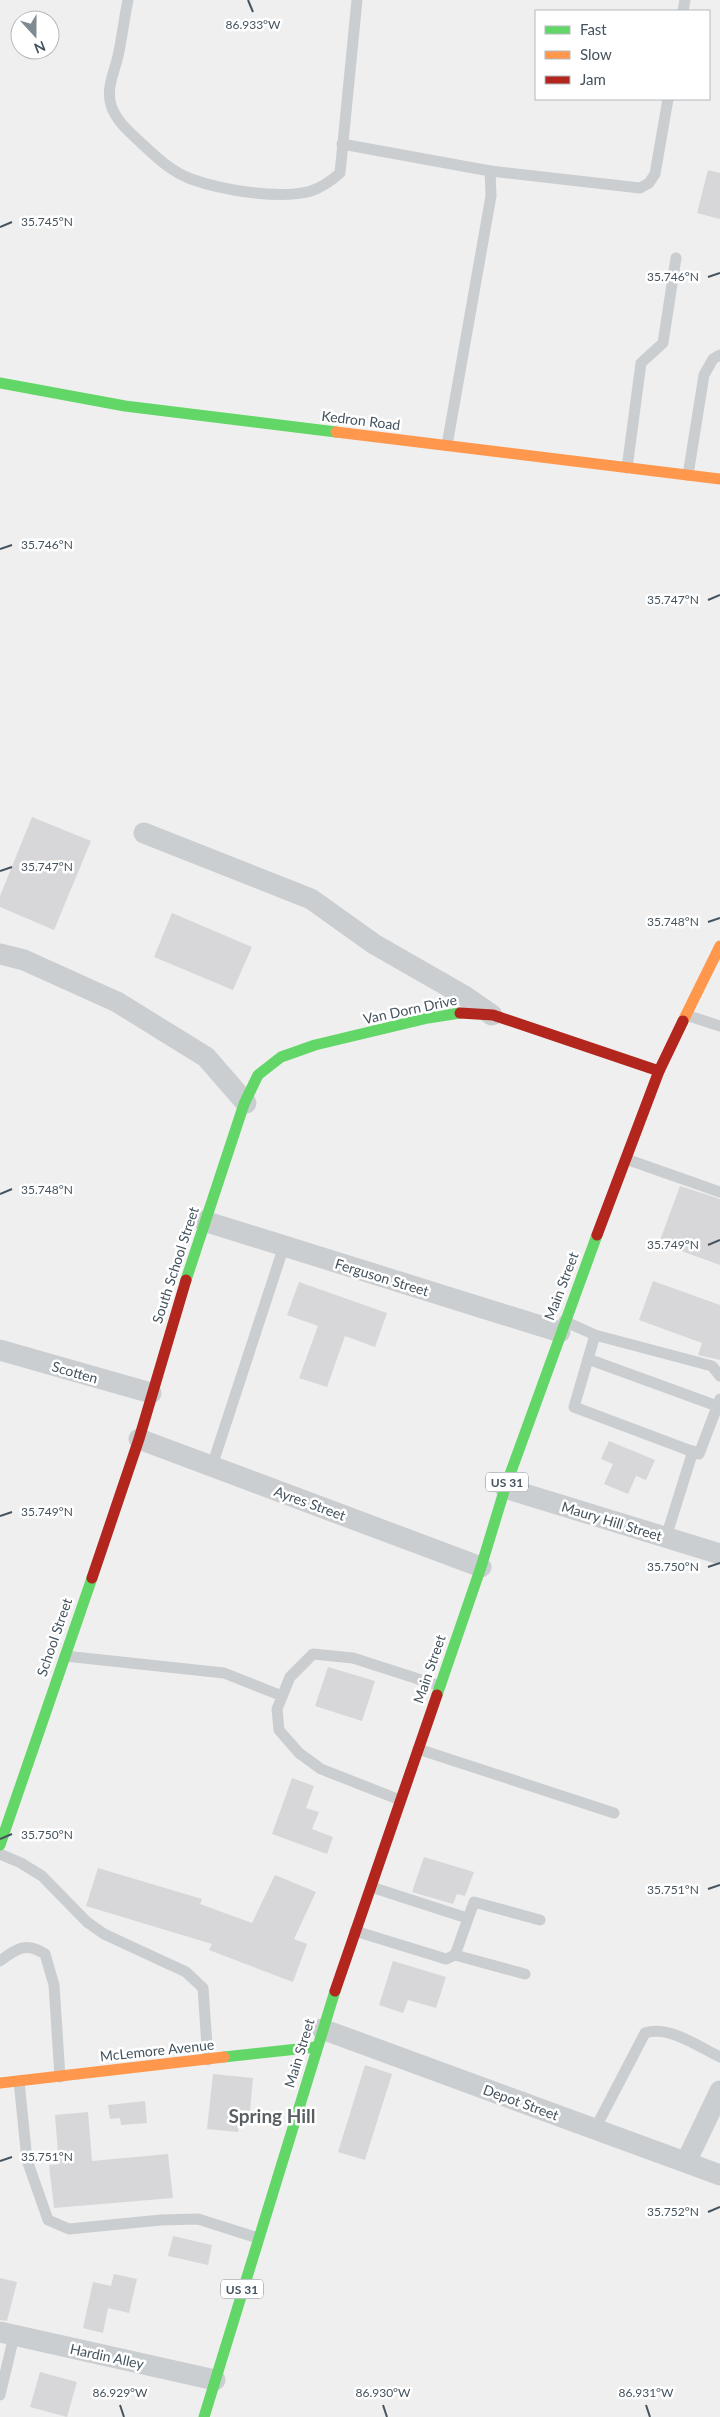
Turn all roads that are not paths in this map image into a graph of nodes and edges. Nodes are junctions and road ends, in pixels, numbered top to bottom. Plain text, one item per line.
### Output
1 (128, 0) edge
2 (357, 0) edge
3 (668, 100) edge
4 (342, 144) junction
5 (490, 171) junction
6 (676, 258) dead end
7 (720, 355) edge
8 (0, 383) edge
9 (447, 445) junction
10 (627, 468) junction
11 (688, 475) junction
12 (720, 479) edge
13 (144, 833) dead end
14 (720, 946) edge
15 (0, 954) edge
16 (493, 1015) junction
17 (686, 1015) junction
18 (720, 1026) edge
19 (659, 1071) junction
20 (246, 1102) junction
21 (626, 1159) junction
22 (720, 1192) edge
23 (204, 1221) junction
24 (284, 1246) junction
25 (562, 1327) junction
26 (595, 1335) junction
27 (0, 1350) edge
28 (588, 1359) junction
29 (720, 1376) edge
30 (151, 1393) junction
31 (718, 1403) edge
32 (139, 1439) junction
33 (693, 1451) junction
34 (212, 1466) junction
35 (504, 1488) junction
36 (666, 1537) junction
37 (720, 1554) edge
38 (481, 1567) junction
39 (63, 1656) junction
40 (440, 1686) junction
41 (282, 1696) junction
42 (418, 1749) junction
43 (400, 1800) junction
44 (614, 1813) dead end
45 (0, 1845) edge
46 (0, 1854) edge
47 (370, 1887) junction
48 (467, 1918) junction
49 (540, 1920) dead end
50 (355, 1931) junction
51 (455, 1955) junction
52 (0, 1961) edge
53 (525, 1974) dead end
54 (319, 2038) junction
55 (720, 2057) edge
56 (208, 2060) junction
57 (60, 2077) junction
58 (19, 2081) junction
59 (0, 2084) edge
60 (720, 2091) edge
61 (596, 2129) junction
62 (686, 2162) junction
63 (720, 2175) edge
64 (258, 2238) junction
65 (7, 2334) edge
66 (215, 2380) junction
67 (0, 2395) edge
68 (204, 2417) edge

1 - 4 lane
2 - 4 lane
3 - 5 lane
4 - 5 lane
5 - 9 lane
6 - 10 lane
7 - 11 lane
8 - 9 main road, Kedron Road
9 - 10 main road, Kedron Road
10 - 11 main road, Kedron Road
11 - 12 main road, Kedron Road
13 - 16 street
14 - 17 main road, Main Street / US 31
15 - 20 street
16 - 19 main road, Van Dorn Drive
16 - 20 main road, Van Dorn Drive
17 - 18 lane
17 - 19 main road, Main Street / US 31
19 - 21 main road, Main Street / US 31
20 - 23 main road, South School Street
21 - 22 lane
21 - 25 main road, Main Street / US 31
23 - 24 street, Ferguson Street
23 - 30 main road, South School Street
24 - 25 street, Ferguson Street
24 - 34 lane
25 - 26 lane
25 - 35 main road, Main Street / US 31
26 - 28 lane
26 - 29 lane
27 - 30 street, Scotten
28 - 31 lane
28 - 33 lane
30 - 32 main road, South School Street
31 - 33 lane
32 - 34 street, Ayres Street
32 - 39 main road, School Street
33 - 36 lane
34 - 38 street, Ayres Street
35 - 36 street, Maury Hill Street
35 - 38 main road, Main Street / US 31
36 - 37 street, Maury Hill Street
38 - 40 main road, Main Street / US 31
39 - 41 lane
39 - 45 main road, School Street
40 - 41 lane
40 - 42 main road, Main Street / US 31
41 - 43 lane
42 - 43 main road, Main Street / US 31
42 - 44 lane
43 - 47 main road, Main Street / US 31
46 - 56 lane
47 - 48 lane
47 - 50 main road, Main Street / US 31
48 - 49 lane
48 - 51 lane
50 - 51 lane
50 - 54 main road, Main Street / US 31
51 - 53 lane
52 - 57 lane
54 - 56 main road, McLemore Avenue
54 - 61 street, Depot Street
54 - 64 main road, Main Street / US 31
55 - 61 lane
56 - 57 main road, McLemore Avenue
57 - 58 main road, McLemore Avenue
58 - 59 main road, McLemore Avenue
58 - 64 lane
60 - 62 street
61 - 62 street, Depot Street
62 - 63 street, Depot Street
64 - 66 main road, Main Street / US 31
65 - 66 street, Hardin Alley
65 - 67 lane
66 - 68 main road, Main Street / US 31

